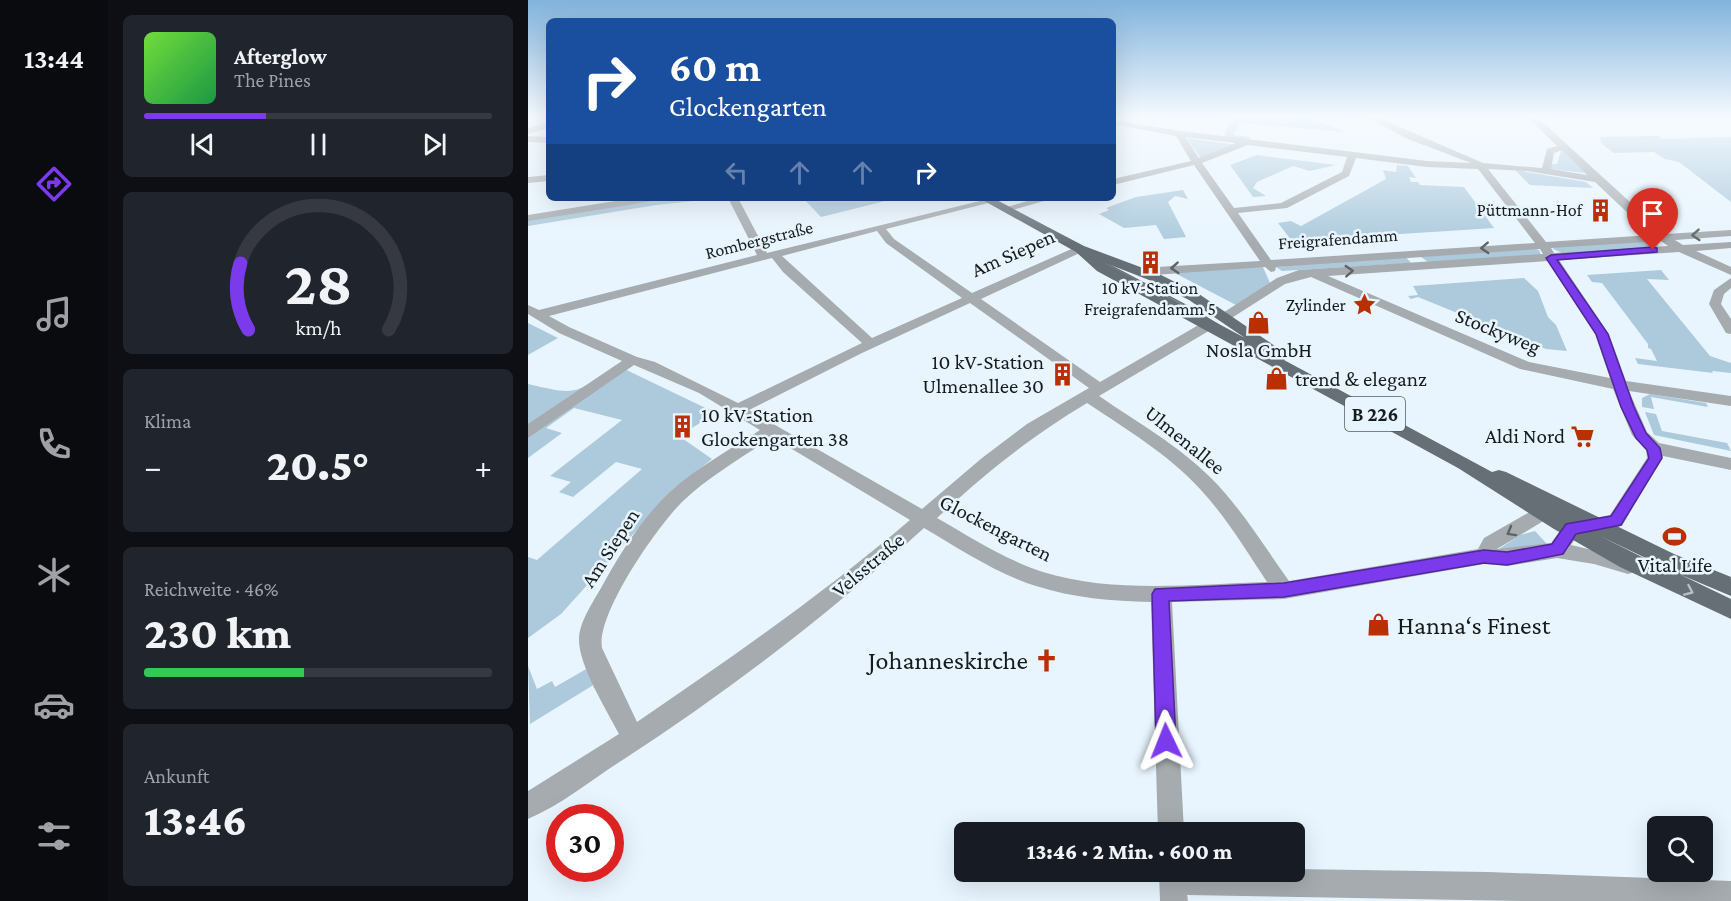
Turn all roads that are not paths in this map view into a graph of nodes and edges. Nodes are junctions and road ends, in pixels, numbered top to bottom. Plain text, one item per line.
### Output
1 (1202, 160) edge
2 (1351, 160) edge
3 (1394, 160) edge
4 (1473, 160) edge
5 (1548, 160) edge
6 (1576, 160) edge
7 (1197, 162) junction
8 (1479, 166) junction
9 (1546, 170) junction
10 (546, 178) edge
11 (1595, 179) junction
12 (528, 180) edge
13 (1116, 181) edge
14 (635, 201) edge
15 (736, 201) edge
16 (980, 201) edge
17 (991, 201) edge
18 (1037, 201) edge
19 (1006, 209) junction
20 (1231, 211) junction
21 (528, 218) edge
22 (880, 228) junction
23 (1731, 233) edge
24 (1662, 237) junction
25 (1731, 245) edge
26 (1680, 248) junction
27 (1080, 249) junction
28 (1547, 251) junction
29 (1411, 253) junction
30 (770, 256) junction
31 (1267, 262) junction
32 (1425, 266) junction
33 (1372, 270) junction
34 (1731, 271) edge
35 (1313, 273) junction
36 (1135, 277) junction
37 (1281, 281) junction
38 (1731, 282) edge
39 (973, 298) junction
40 (1368, 298) junction
41 (533, 312) edge
42 (1225, 316) junction
43 (1207, 326) junction
44 (1731, 330) edge
45 (871, 344) junction
46 (632, 360) junction
47 (1286, 365) junction
48 (1619, 385) junction
49 (1093, 392) junction
50 (1731, 401) edge
51 (738, 409) junction
52 (774, 429) junction
53 (528, 432) edge
54 (1654, 448) junction
55 (1464, 463) junction
56 (1731, 464) edge
57 (1542, 512) junction
58 (923, 518) junction
59 (1594, 524) junction
60 (1572, 529) junction
61 (1557, 550) junction
62 (1484, 556) junction
63 (1649, 572) junction
64 (1731, 587) edge
65 (1284, 590) junction
66 (1161, 594) junction
67 (1731, 609) edge
68 (633, 739) junction
69 (528, 806) edge
70 (1171, 822) edge
71 (1173, 885) edge
72 (1731, 895) edge

1 - 7 street
2 - 20 street
3 - 8 street
4 - 8 street
5 - 9 street
6 - 11 street
7 - 13 street
7 - 20 street
8 - 9 street
8 - 28 street
9 - 11 street
10 - 12 street
11 - 24 street
14 - 21 street
15 - 30 street
16 - 22 street, Rombergstraße
17 - 19 main road, B 226
18 - 19 street
19 - 27 main road, B 226
20 - 31 street
22 - 30 street, Rombergstraße
22 - 39 street, Ulmenallee
23 -> 24 street, Freigrafendamm
24 - 26 street
24 - 28 street, Freigrafendamm
25 - 26 street, Freigrafendamm
26 - 28 street, Freigrafendamm
26 - 34 street
27 - 36 main road, B 226
27 - 39 street, Am Siepen
28 -> 29 street, Freigrafendamm
28 - 32 street, Freigrafendamm
28 - 48 street
29 - 31 street, Freigrafendamm
29 - 32 street, Freigrafendamm
30 - 41 street, Rombergstraße
30 - 45 street
31 -> 36 street, Freigrafendamm
31 - 37 street, Freigrafendamm
32 - 33 street, Freigrafendamm
35 -> 33 street, Freigrafendamm
33 - 40 street
35 - 37 street, Freigrafendamm
35 - 40 street, Stockyweg
36 - 42 main road, B 226
36 - 43 main road, B 226
37 - 42 street, Freigrafendamm
38 - 44 street
39 - 45 street, Am Siepen
39 - 49 street, Ulmenallee
40 - 48 street, Stockyweg
41 - 46 street, Glockengarten
42 - 43 main road
42 - 47 main road, B 226
43 - 47 main road, B 226
43 - 49 street, Velsstraße
45 - 51 street, Am Siepen
46 - 51 street, Glockengarten
46 - 53 street
47 - 55 main road, B 226
48 - 50 street, Stockyweg
48 - 54 street
49 - 58 street, Velsstraße
49 - 65 street, Ulmenallee
51 - 52 street, Glockengarten
52 - 58 street, Glockengarten
52 - 68 street, Am Siepen
54 - 56 street
54 - 59 street
55 - 57 main road, B 226
55 - 59 main road, B 226
57 - 59 street
57 - 60 main road, B 226
57 -> 62 street
58 - 66 street, Glockengarten
58 - 68 street, Velsstraße
59 - 60 street
59 - 64 main road, B 226
60 - 61 street
60 - 63 main road, B 226
61 - 62 street, Glockengarten
61 - 63 street, Glockengarten
62 - 65 street, Glockengarten
63 -> 67 main road, B 226
65 - 66 street, Glockengarten
66 - 70 street
68 - 69 street, Velsstraße
71 - 72 street

